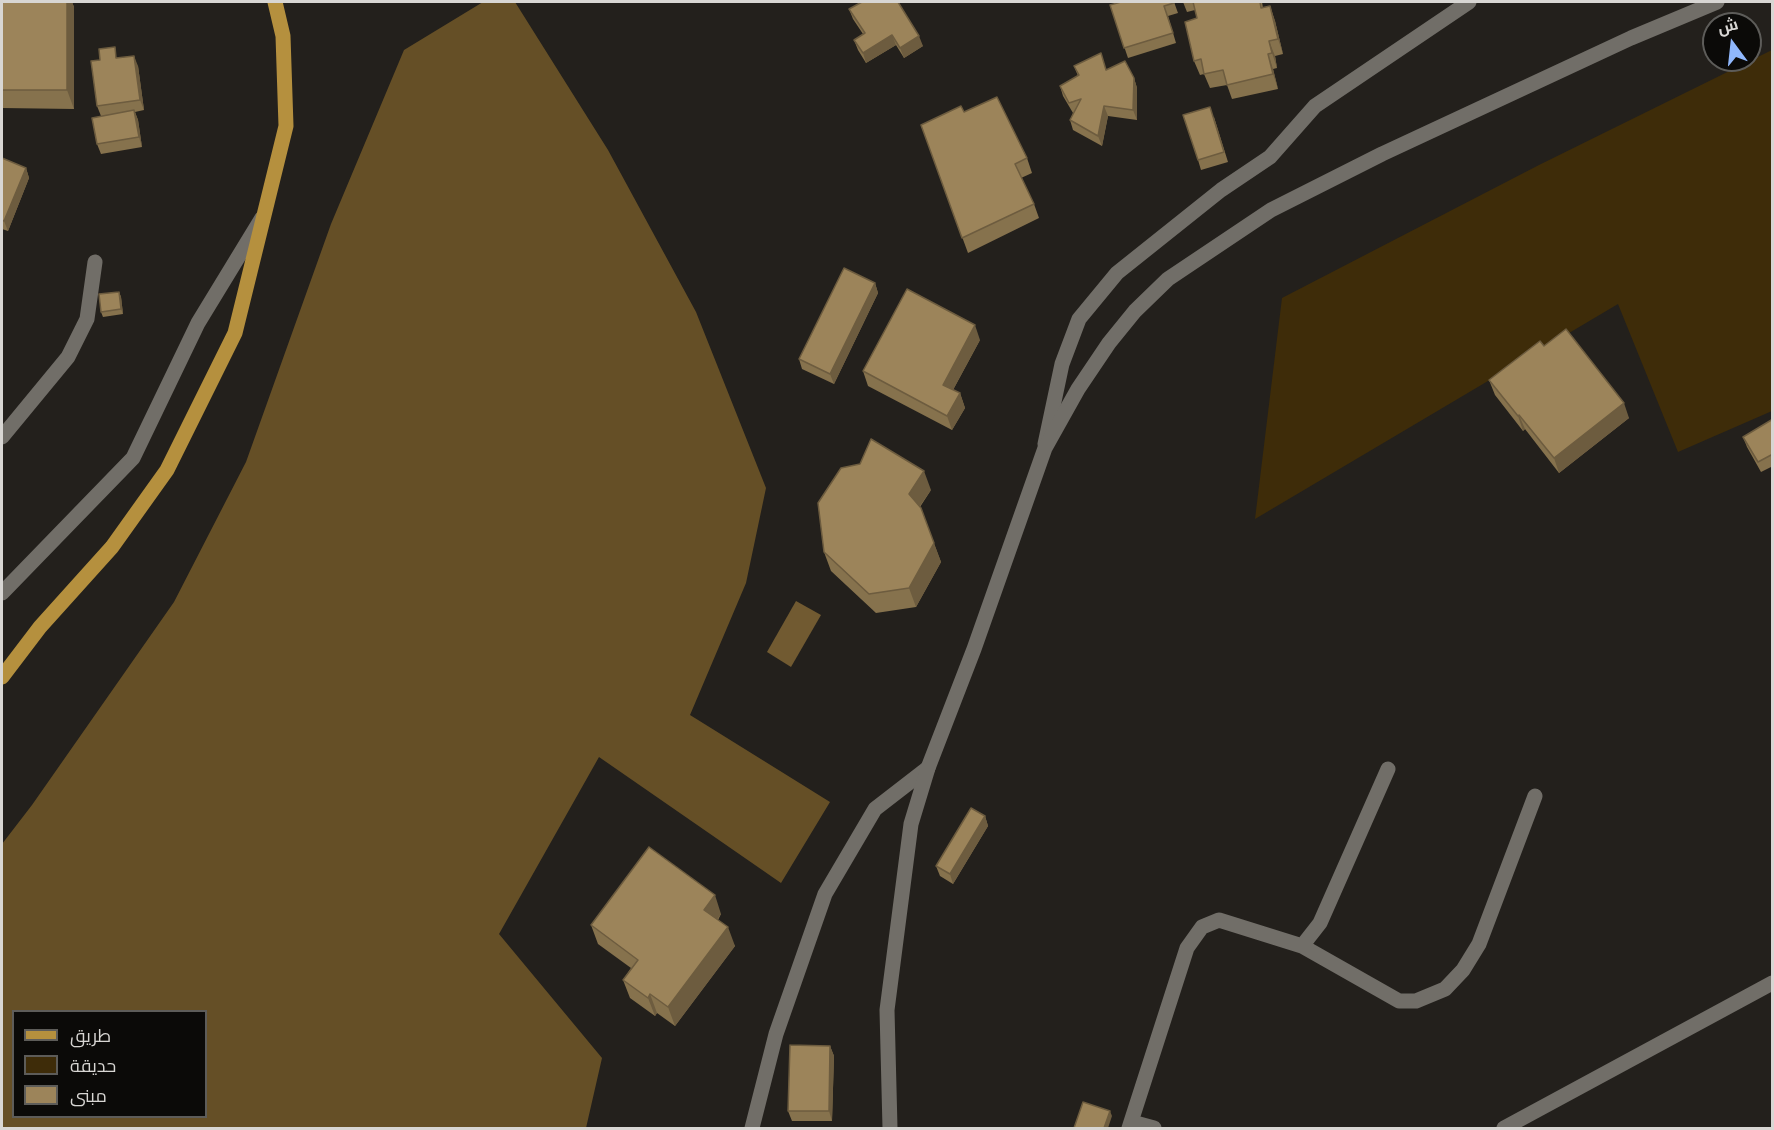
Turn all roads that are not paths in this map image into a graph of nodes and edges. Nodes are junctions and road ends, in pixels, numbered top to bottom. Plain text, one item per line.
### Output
1 (275, 2) edge
2 (1469, 2) edge
3 (1718, 2) edge
4 (267, 210) junction
5 (95, 262) dead end
6 (2, 437) edge
7 (1045, 448) junction
8 (2, 593) edge
9 (2, 676) edge
10 (928, 768) junction
11 (1388, 769) dead end
12 (1535, 796) dead end
13 (1302, 946) junction
14 (1773, 983) edge
15 (1131, 1125) edge
16 (752, 1128) edge
17 (890, 1128) edge
18 (1154, 1128) edge
19 (1504, 1128) edge

1 - 4 main road
2 - 7 street
3 - 7 street
4 - 8 street
4 - 9 main road
5 - 6 street
7 - 10 street
10 - 16 street
10 - 17 street
11 - 13 street
12 - 13 street
13 - 15 street
14 - 19 street
15 - 18 street

